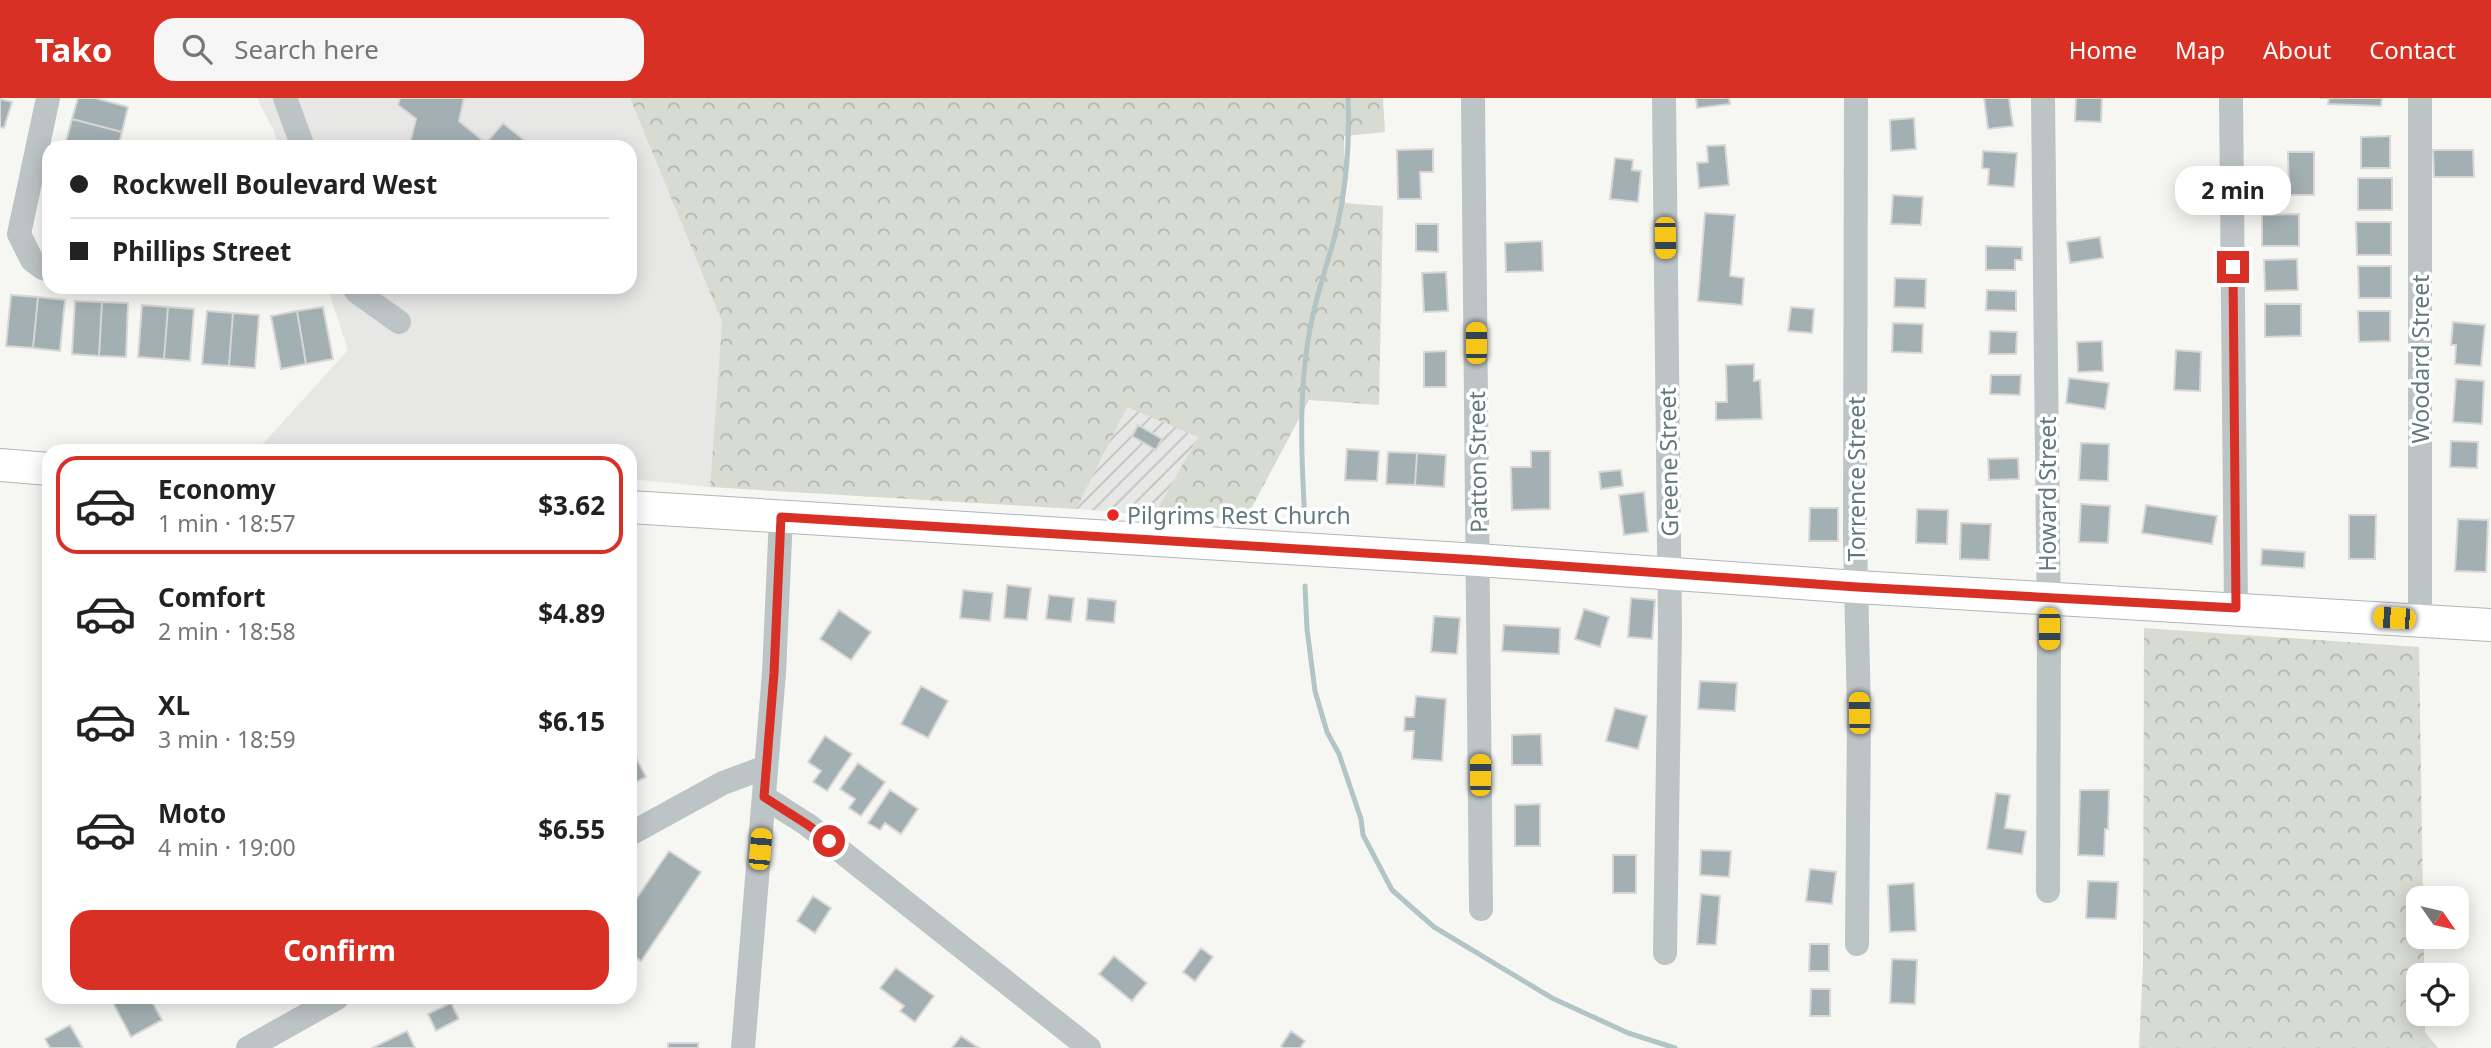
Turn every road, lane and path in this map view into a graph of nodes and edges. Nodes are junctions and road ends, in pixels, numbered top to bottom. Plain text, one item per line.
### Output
1 (48, 98) edge
2 (285, 98) edge
3 (1473, 98) edge
4 (1664, 98) edge
5 (1856, 98) edge
6 (2043, 98) edge
7 (2231, 98) edge
8 (2420, 98) edge
9 (300, 140) edge
10 (42, 267) edge
11 (360, 294) edge
12 (399, 322) dead end
13 (0, 465) edge
14 (42, 468) edge
15 (637, 508) edge
16 (781, 517) junction
17 (1478, 560) junction
18 (1669, 573) junction
19 (1857, 587) junction
20 (2048, 597) junction
21 (2236, 608) junction
22 (2420, 620) junction
23 (2491, 625) edge
24 (766, 767) junction
25 (764, 797) junction
26 (637, 830) edge
27 (2048, 891) dead end
28 (1481, 909) dead end
29 (1857, 944) dead end
30 (1665, 953) dead end
31 (326, 1004) edge
32 (248, 1048) edge
33 (743, 1048) edge
34 (1089, 1048) edge

1 - 10 street
2 - 9 street
3 - 17 street, Patton Street
4 - 18 street, Greene Street
5 - 19 street, Torrence Street
6 - 20 street, Howard Street
7 - 21 street
8 - 22 street, Woodard Street
11 - 12 street
13 - 14 main road
15 - 16 main road
16 - 17 main road
16 - 24 street
17 - 18 main road
17 - 28 street, Patton Street
18 - 19 main road
18 - 30 street, Greene Street
19 - 20 main road
19 - 29 street, Torrence Street
20 - 21 main road
20 - 27 street, Howard Street
21 - 22 main road
22 - 23 main road
24 - 25 street
24 - 26 street
25 - 33 street
25 - 34 street
31 - 32 street

